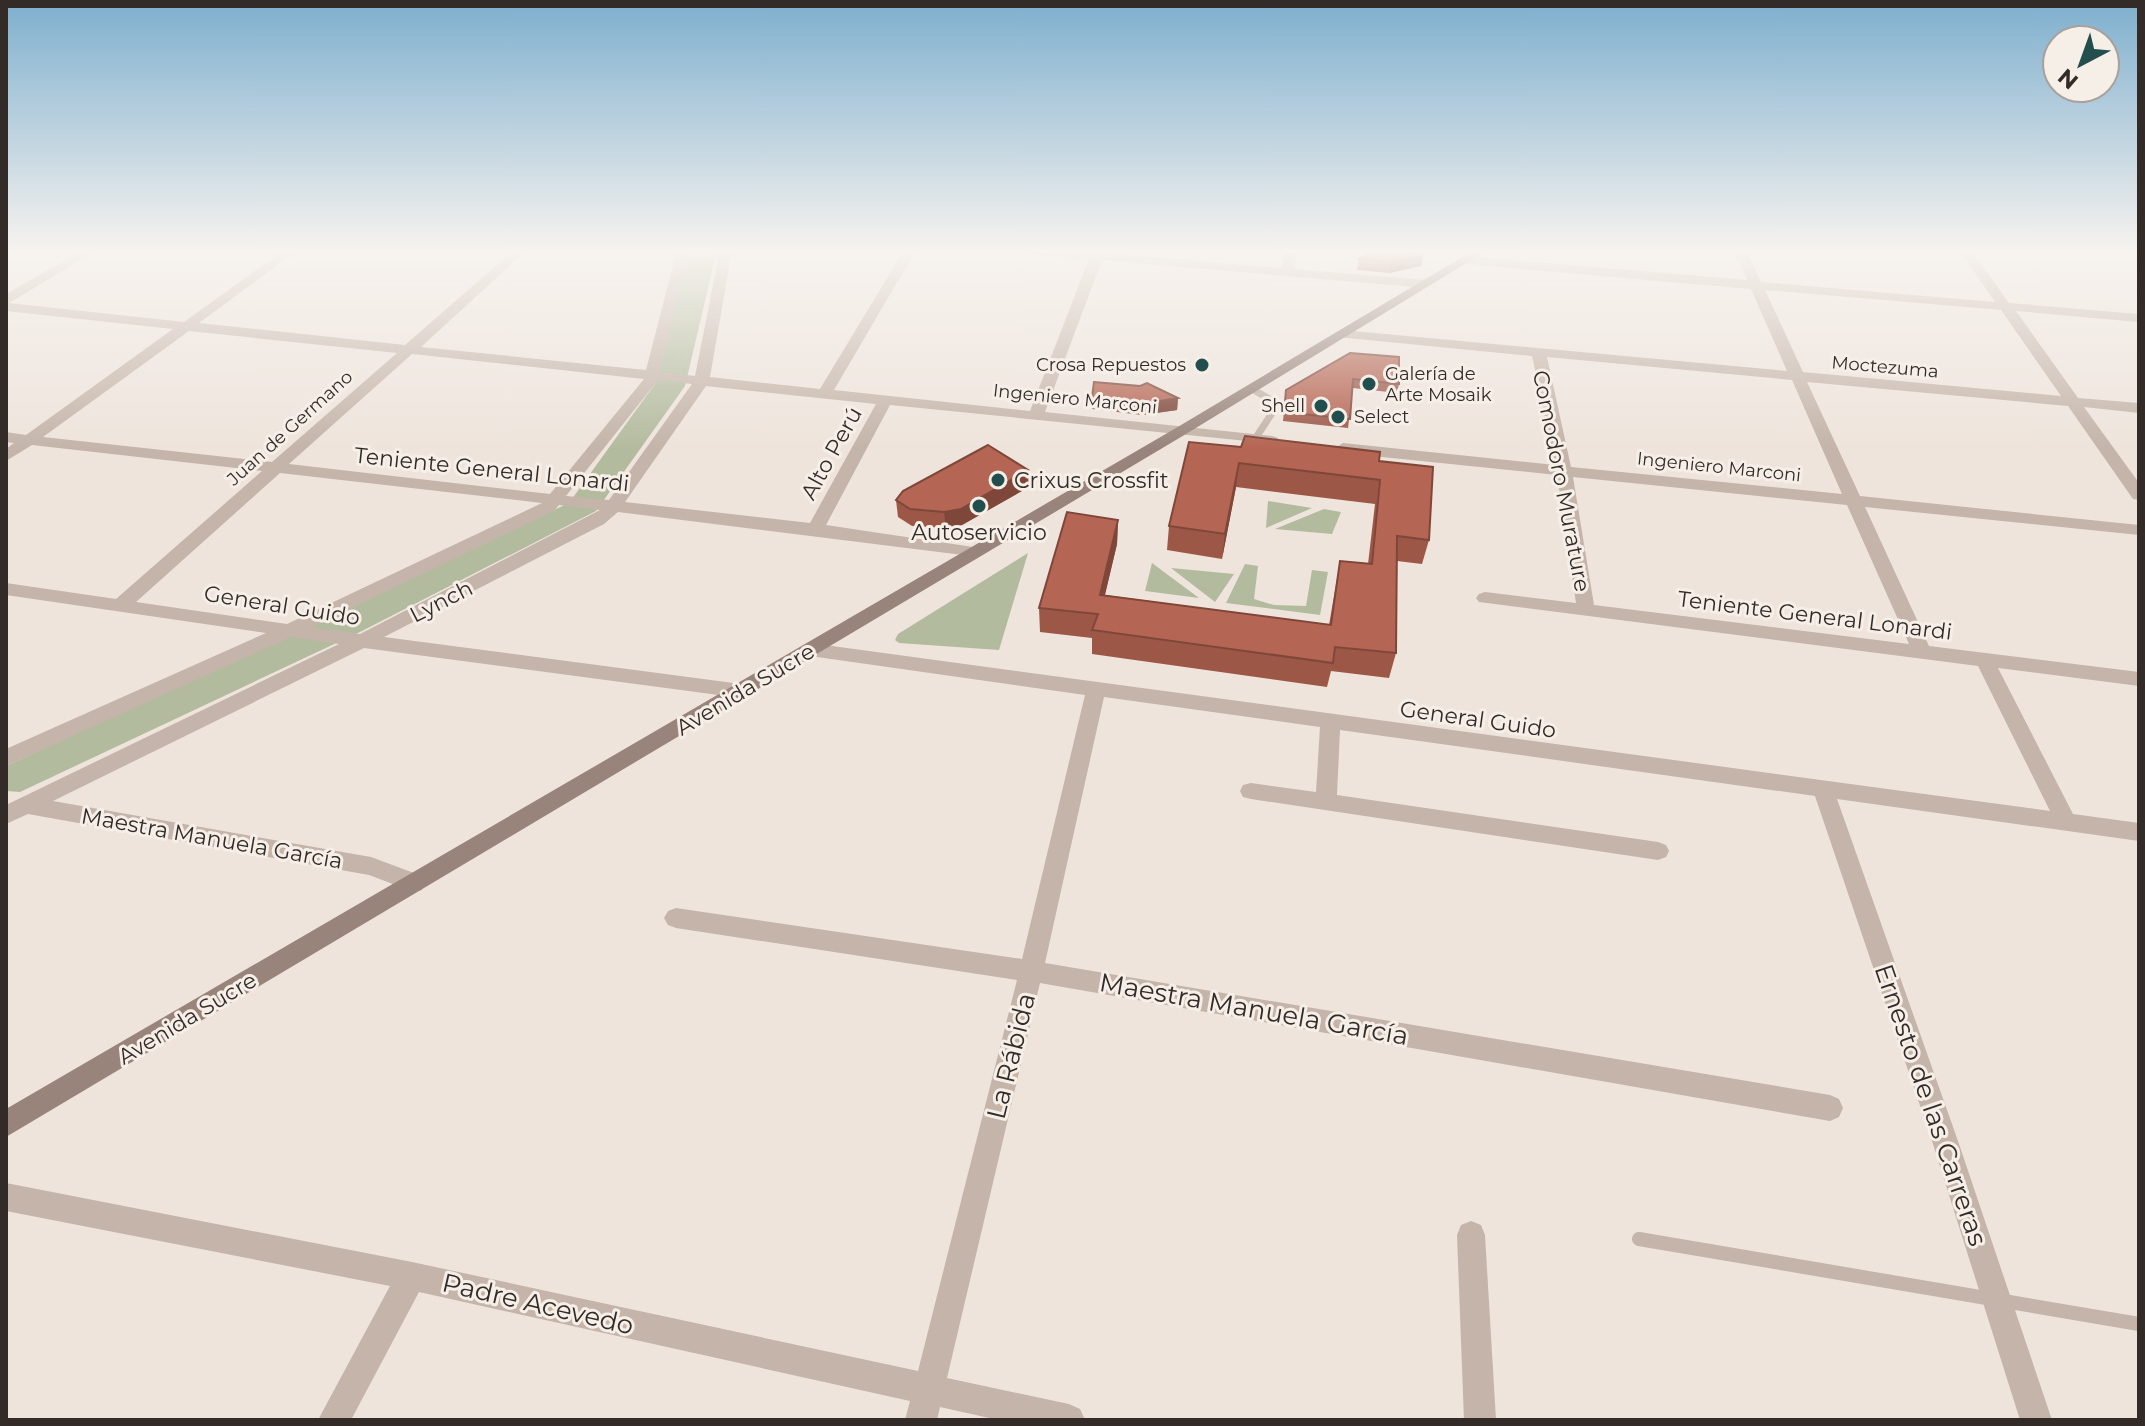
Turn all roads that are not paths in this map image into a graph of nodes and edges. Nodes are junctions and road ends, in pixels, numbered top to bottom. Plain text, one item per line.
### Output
1 (102, 317) edge
2 (199, 317) edge
3 (446, 317) edge
4 (668, 317) edge
5 (714, 317) edge
6 (870, 317) edge
7 (1074, 317) edge
8 (1371, 317) edge
9 (1771, 317) edge
10 (2014, 317) edge
11 (187, 325) junction
12 (1342, 334) junction
13 (411, 348) junction
14 (1538, 351) junction
15 (654, 375) junction
16 (1798, 377) junction
17 (702, 379) junction
18 (1252, 389) junction
19 (825, 392) junction
20 (886, 399) junction
21 (2074, 402) junction
22 (2139, 408) edge
23 (1036, 415) junction
24 (1181, 431) junction
25 (6, 437) edge
26 (1255, 439) junction
27 (28, 440) junction
28 (1286, 442) edge
29 (1333, 447) edge
30 (6, 456) edge
31 (274, 469) junction
32 (1564, 470) junction
33 (2139, 495) edge
34 (558, 499) junction
35 (1852, 502) junction
36 (614, 506) junction
37 (815, 529) junction
38 (2139, 530) edge
39 (973, 553) junction
40 (6, 589) edge
41 (1485, 598) dead end
42 (121, 605) junction
43 (1586, 611) junction
44 (290, 630) junction
45 (362, 641) junction
46 (810, 650) junction
47 (1922, 652) junction
48 (1984, 659) junction
49 (2139, 679) edge
50 (1096, 690) junction
51 (741, 691) junction
52 (1330, 722) junction
53 (6, 758) edge
54 (1251, 791) dead end
55 (1824, 791) junction
56 (1326, 803) junction
57 (13, 808) edge
58 (2066, 822) junction
59 (2139, 832) edge
60 (1658, 851) dead end
61 (414, 883) junction
62 (676, 918) dead end
63 (1031, 971) junction
64 (1830, 1108) dead end
65 (8, 1121) edge
66 (6, 1197) edge
67 (1471, 1235) dead end
68 (1639, 1239) dead end
69 (412, 1276) junction
70 (1996, 1299) junction
71 (2139, 1324) edge
72 (930, 1391) junction
73 (334, 1420) edge
74 (921, 1420) edge
75 (1069, 1420) edge
76 (1480, 1420) edge
77 (2036, 1420) edge

1 - 11 street, Ingeniero Marconi
2 - 11 street
3 - 13 street, Juan de Germano
4 - 15 street, Lynch
5 - 17 street, Lynch
6 - 19 street, Alto Perú
7 - 23 street
8 - 12 main road, Avenida Sucre
9 - 16 street
10 - 21 street
11 - 13 street, Ingeniero Marconi
11 - 27 street
12 - 14 street, Moctezuma
12 - 18 main road, Avenida Sucre
13 - 15 street, Ingeniero Marconi
13 - 31 street, Juan de Germano
14 - 16 street, Moctezuma
14 - 32 street, Comodoro Murature
15 - 17 street, Ingeniero Marconi
15 - 34 street, Lynch
16 - 21 street, Moctezuma
16 - 35 street
17 - 19 street, Ingeniero Marconi
17 - 36 street, Lynch
18 - 24 main road, Avenida Sucre
18 - 26 lane
19 - 20 street, Ingeniero Marconi
20 - 23 street, Ingeniero Marconi
20 - 37 street, Alto Perú
21 - 22 street, Moctezuma
21 - 33 street
23 - 24 street, Ingeniero Marconi
24 - 26 street, Ingeniero Marconi
24 - 39 main road, Avenida Sucre
25 - 27 street, Teniente General Lonardi
26 - 28 street, Ingeniero Marconi
27 - 30 street
27 - 31 street, Teniente General Lonardi
29 - 32 street, Ingeniero Marconi
31 - 34 street, Teniente General Lonardi
31 - 42 street, Juan de Germano
32 - 35 street, Ingeniero Marconi
32 - 43 street, Comodoro Murature
34 - 36 street, Teniente General Lonardi
34 - 44 street, Lynch
35 - 38 street, Ingeniero Marconi
35 - 47 street
36 - 37 street, Teniente General Lonardi
36 - 45 street, Lynch
37 - 39 street, Teniente General Lonardi
39 - 46 main road, Avenida Sucre
40 - 42 street, General Guido
41 - 43 street, Teniente General Lonardi
42 - 44 street, General Guido
43 - 47 street, Teniente General Lonardi
44 - 45 street, General Guido
44 - 53 street, Lynch
45 - 51 street, General Guido
45 - 57 street, Lynch
46 - 50 street, General Guido
46 - 51 main road, Avenida Sucre
47 - 48 street, Teniente General Lonardi
48 - 49 street, Teniente General Lonardi
48 - 58 street
50 - 52 street, General Guido
50 - 63 street, La Rábida
51 - 61 main road, Avenida Sucre
52 - 55 street, General Guido
52 - 56 street
54 - 56 street
55 - 58 street, General Guido
55 - 70 street, Ernesto de las Carreras
56 - 60 street
57 - 61 street, Maestra Manuela García
58 - 59 street, General Guido
61 - 65 main road, Avenida Sucre
62 - 63 street, Maestra Manuela García
63 - 64 street, Maestra Manuela García
63 - 72 street, La Rábida
66 - 69 street, Padre Acevedo
67 - 76 street
68 - 70 lane
69 - 72 street, Padre Acevedo
69 - 73 street
70 - 71 lane
70 - 77 street, Ernesto de las Carreras
72 - 74 street, La Rábida
72 - 75 street, Padre Acevedo

